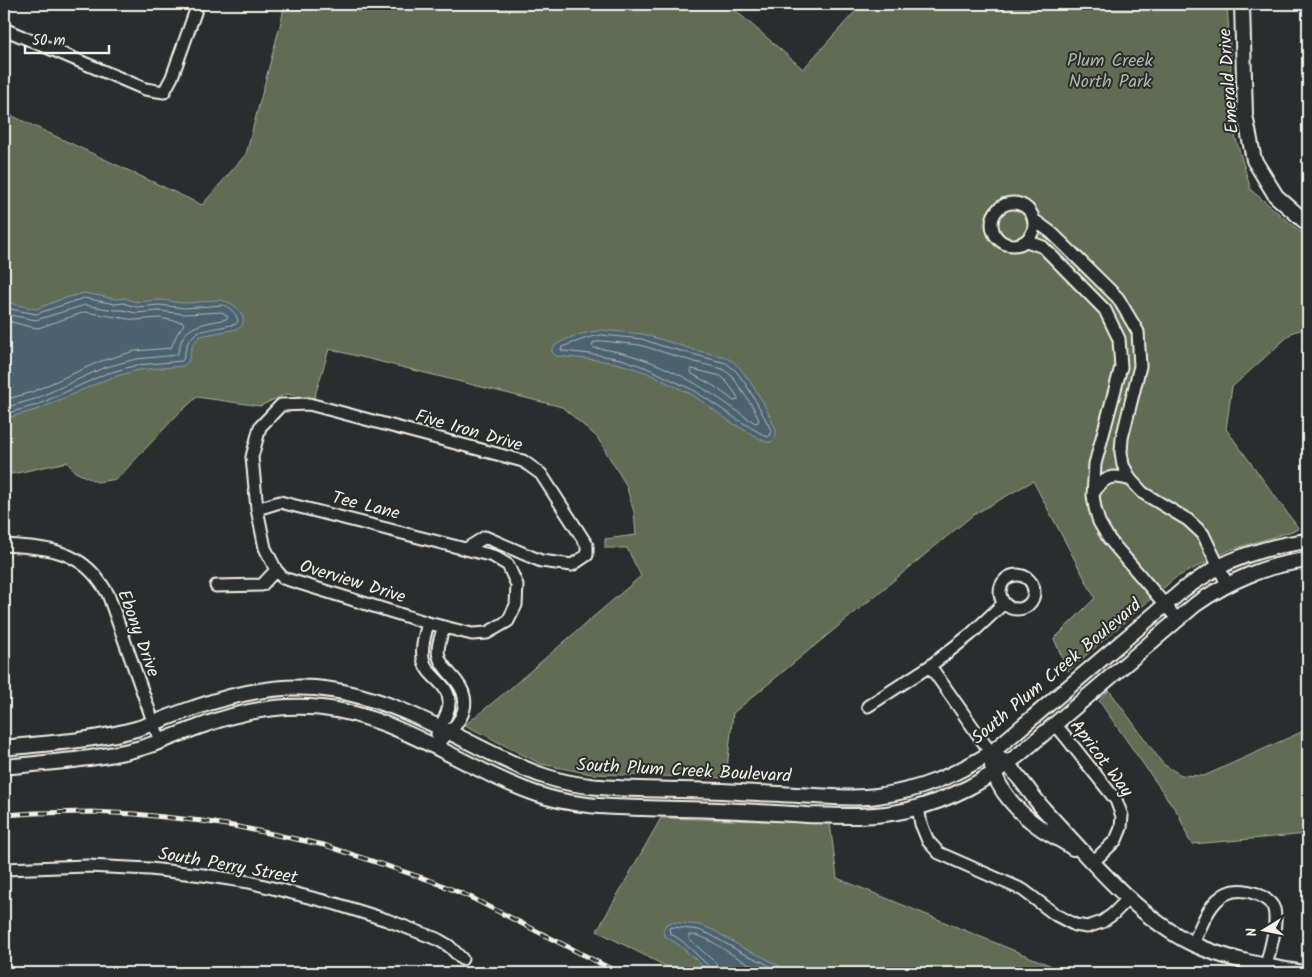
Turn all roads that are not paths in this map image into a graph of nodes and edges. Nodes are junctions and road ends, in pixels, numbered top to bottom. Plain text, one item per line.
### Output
1 (198, 4) edge
2 (1242, 4) edge
3 (4, 29) edge
4 (1034, 220) junction
5 (1308, 224) edge
6 (1027, 240) junction
7 (1132, 480) junction
8 (1093, 494) junction
9 (257, 509) junction
10 (1308, 541) edge
11 (4, 545) edge
12 (466, 549) junction
13 (1308, 560) edge
14 (1218, 567) junction
15 (276, 570) junction
16 (1227, 584) junction
17 (216, 586) dead end
18 (1004, 604) dead end
19 (1166, 605) junction
20 (1178, 620) junction
21 (428, 623) junction
22 (444, 627) junction
23 (930, 666) junction
24 (868, 706) dead end
25 (153, 723) junction
26 (1054, 724) junction
27 (444, 729) junction
28 (160, 741) junction
29 (434, 746) junction
30 (4, 748) edge
31 (991, 753) junction
32 (1008, 764) junction
33 (4, 767) edge
34 (994, 774) junction
35 (918, 807) junction
36 (1093, 862) junction
37 (4, 869) edge
38 (1129, 898) junction
39 (1193, 944) junction
40 (462, 959) dead end
41 (1266, 966) junction
42 (1302, 973) edge

1 - 3 street
2 - 5 street, Emerald Drive
4 - 6 street
4 - 6 street
4 - 7 street
6 - 8 street
7 - 8 street
7 - 14 street
8 - 19 street
9 - 12 street, Tee Lane
9 - 12 street, Five Iron Drive
9 - 15 street
10 - 14 street, South Plum Creek Boulevard
11 - 25 street, Ebony Drive
12 - 22 street, Overview Drive
13 - 16 street
14 - 16 street
14 - 19 street, South Plum Creek Boulevard
15 - 17 street, Overview Drive
15 - 21 street, Overview Drive
16 - 20 street
18 - 23 street
19 - 20 street
19 - 31 street, South Plum Creek Boulevard
20 - 26 street
21 - 22 street, Overview Drive
21 - 27 street
22 - 27 street
23 - 24 street
23 - 31 street
25 - 27 street, South Plum Creek Boulevard
25 - 28 street, Ebony Drive
25 - 30 street, South Plum Creek Boulevard
26 - 32 street
26 - 36 street, Apricot Way
27 - 29 street
27 - 31 street, South Plum Creek Boulevard
28 - 29 street
28 - 33 street
29 - 35 street
31 - 32 street
31 - 34 street
32 - 34 street
32 - 36 street
34 - 35 street
34 - 36 street
35 - 38 street
36 - 38 street
37 - 40 street, South Perry Street
38 - 39 street
39 - 41 street
39 - 41 street
41 - 42 street

